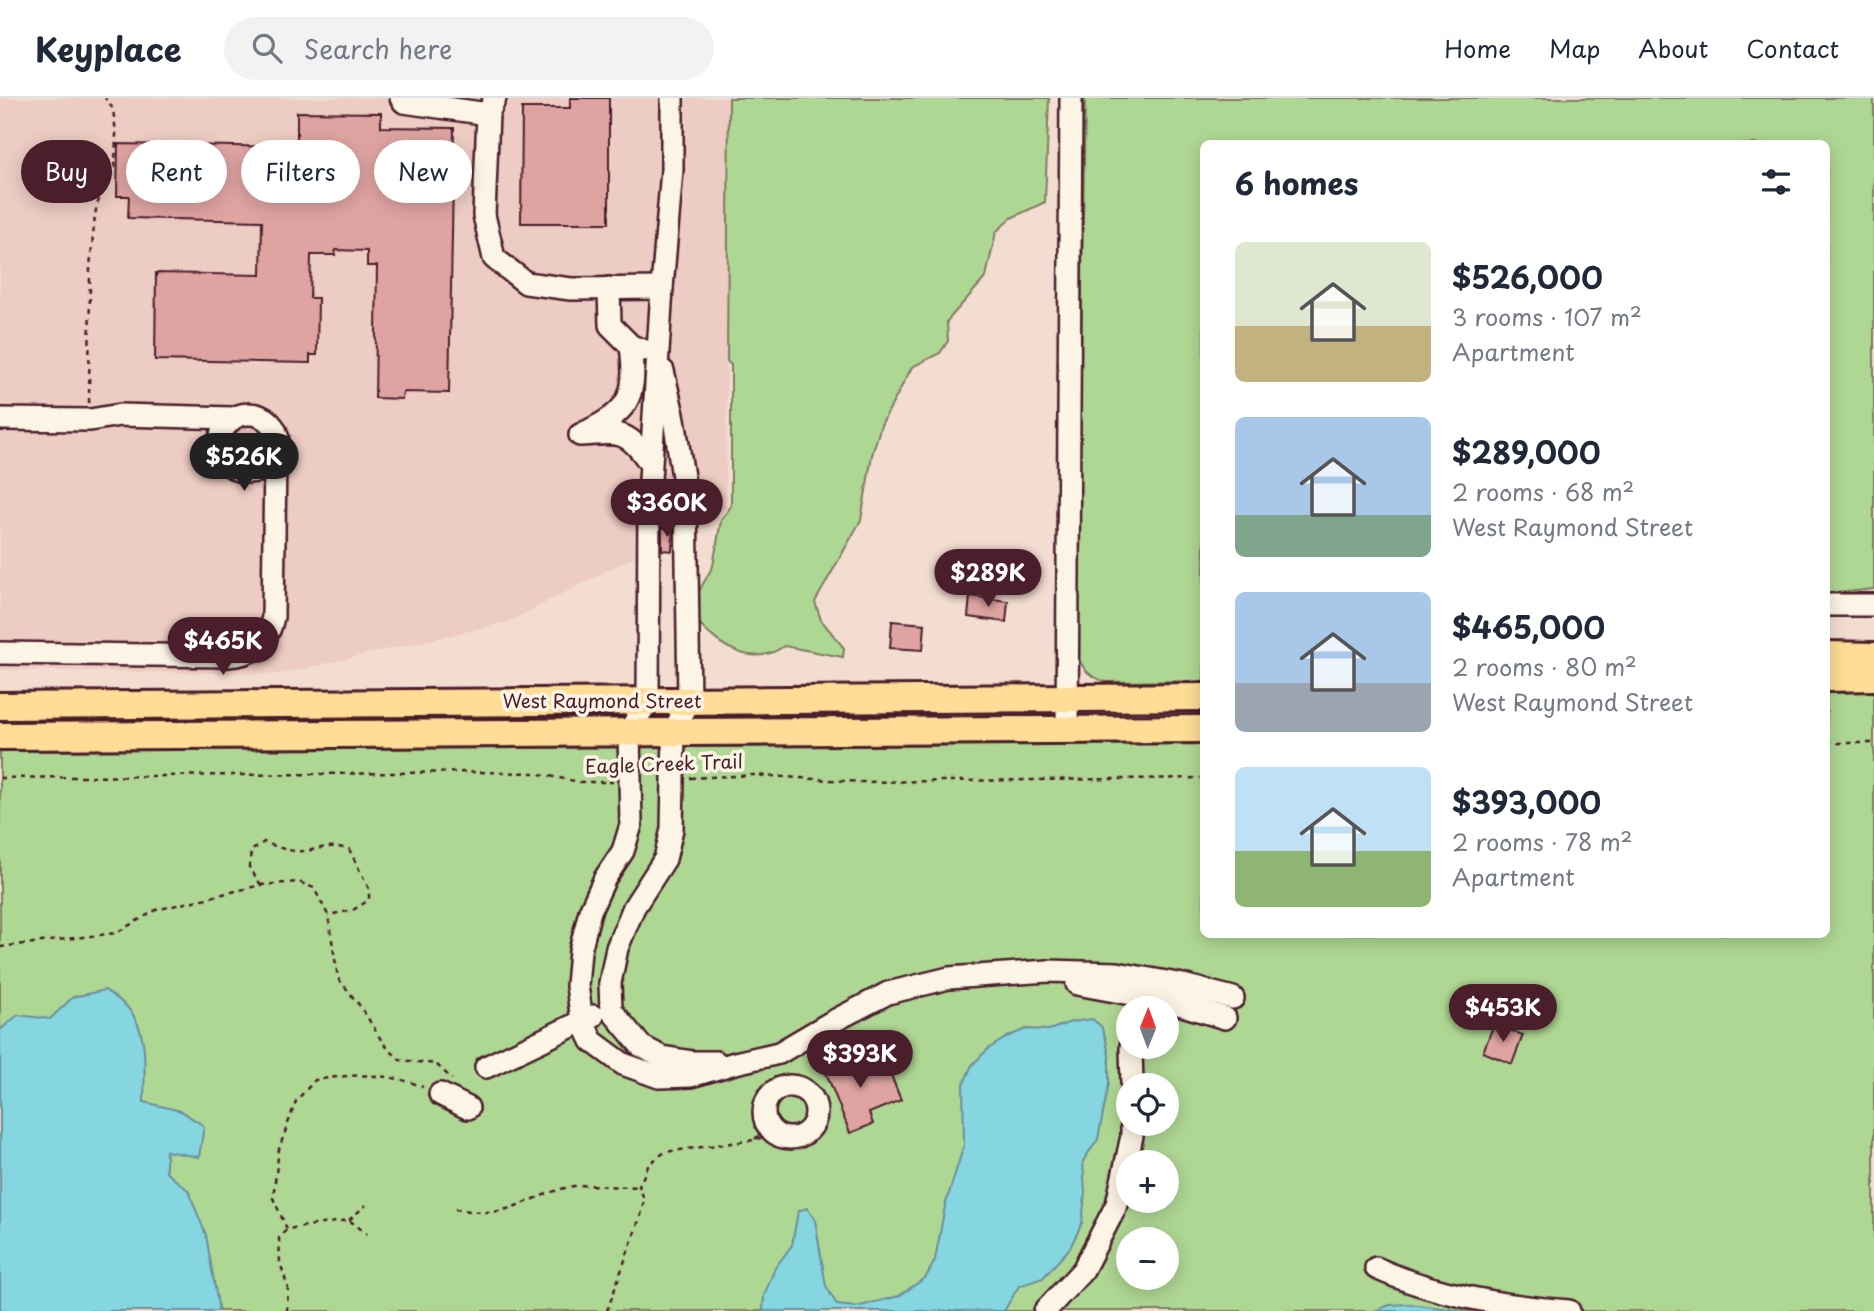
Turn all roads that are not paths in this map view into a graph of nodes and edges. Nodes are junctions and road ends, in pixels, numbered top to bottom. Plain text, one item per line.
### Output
1 (401, 98) edge
2 (672, 98) edge
3 (1071, 98) edge
4 (492, 106) edge
5 (609, 288) junction
6 (662, 288) junction
7 (631, 346) junction
8 (659, 354) junction
9 (182, 415) junction
10 (233, 418) junction
11 (0, 419) edge
12 (220, 445) junction
13 (275, 457) junction
14 (650, 463) junction
15 (256, 471) junction
16 (649, 496) junction
17 (686, 496) junction
18 (274, 499) junction
19 (1874, 605) edge
20 (1830, 606) edge
21 (0, 653) edge
22 (1830, 655) edge
23 (1874, 656) edge
24 (1874, 677) edge
25 (1830, 678) edge
26 (1200, 697) edge
27 (1068, 698) junction
28 (648, 701) junction
29 (689, 701) junction
30 (205, 704) junction
31 (0, 706) edge
32 (1200, 729) edge
33 (1068, 730) junction
34 (629, 732) junction
35 (674, 732) junction
36 (207, 735) junction
37 (0, 736) edge
38 (949, 978) junction
39 (1120, 996) edge
40 (1233, 998) dead end
41 (1180, 1004) edge
42 (611, 1010) junction
43 (1224, 1018) dead end
44 (582, 1020) junction
45 (766, 1056) junction
46 (735, 1063) junction
47 (486, 1067) dead end
48 (447, 1087) road end
49 (780, 1087) junction
50 (468, 1108) dead end
51 (1132, 1136) edge
52 (1376, 1268) dead end
53 (1045, 1311) edge
54 (1569, 1311) edge

1 - 4 street
2 - 6 street
3 - 27 street
4 - 5 street
5 - 6 street
5 - 7 street
6 - 8 street
7 - 8 street
7 - 14 street
8 - 14 street
8 - 17 street
9 - 10 street
9 - 11 street
9 - 12 street
10 - 12 street
10 - 13 street
12 - 15 street
13 - 15 street
13 - 18 street
14 - 16 street
15 - 18 street
16 - 17 street
16 - 28 street
17 - 29 street
18 - 21 street
19 - 20 street
22 - 23 main road
24 - 25 main road
26 - 27 main road, West Raymond Street
27 - 29 main road, West Raymond Street
27 - 33 street
28 - 29 main road, West Raymond Street
28 - 30 main road, West Raymond Street
28 - 34 street
29 - 35 street
30 - 31 main road, West Raymond Street
30 - 36 main road
32 - 33 main road, West Raymond Street
33 - 35 main road, West Raymond Street
34 - 35 main road, West Raymond Street
34 - 36 main road, West Raymond Street
34 - 44 street
35 - 42 street
36 - 37 main road, West Raymond Street
38 - 39 street
38 - 40 street
38 - 45 street
41 - 43 street
42 - 44 street
42 - 46 street
44 - 46 street
44 - 47 street
45 - 46 street
45 - 49 street
48 - 50 street
49 - 49 street
51 - 53 street
52 - 54 street

